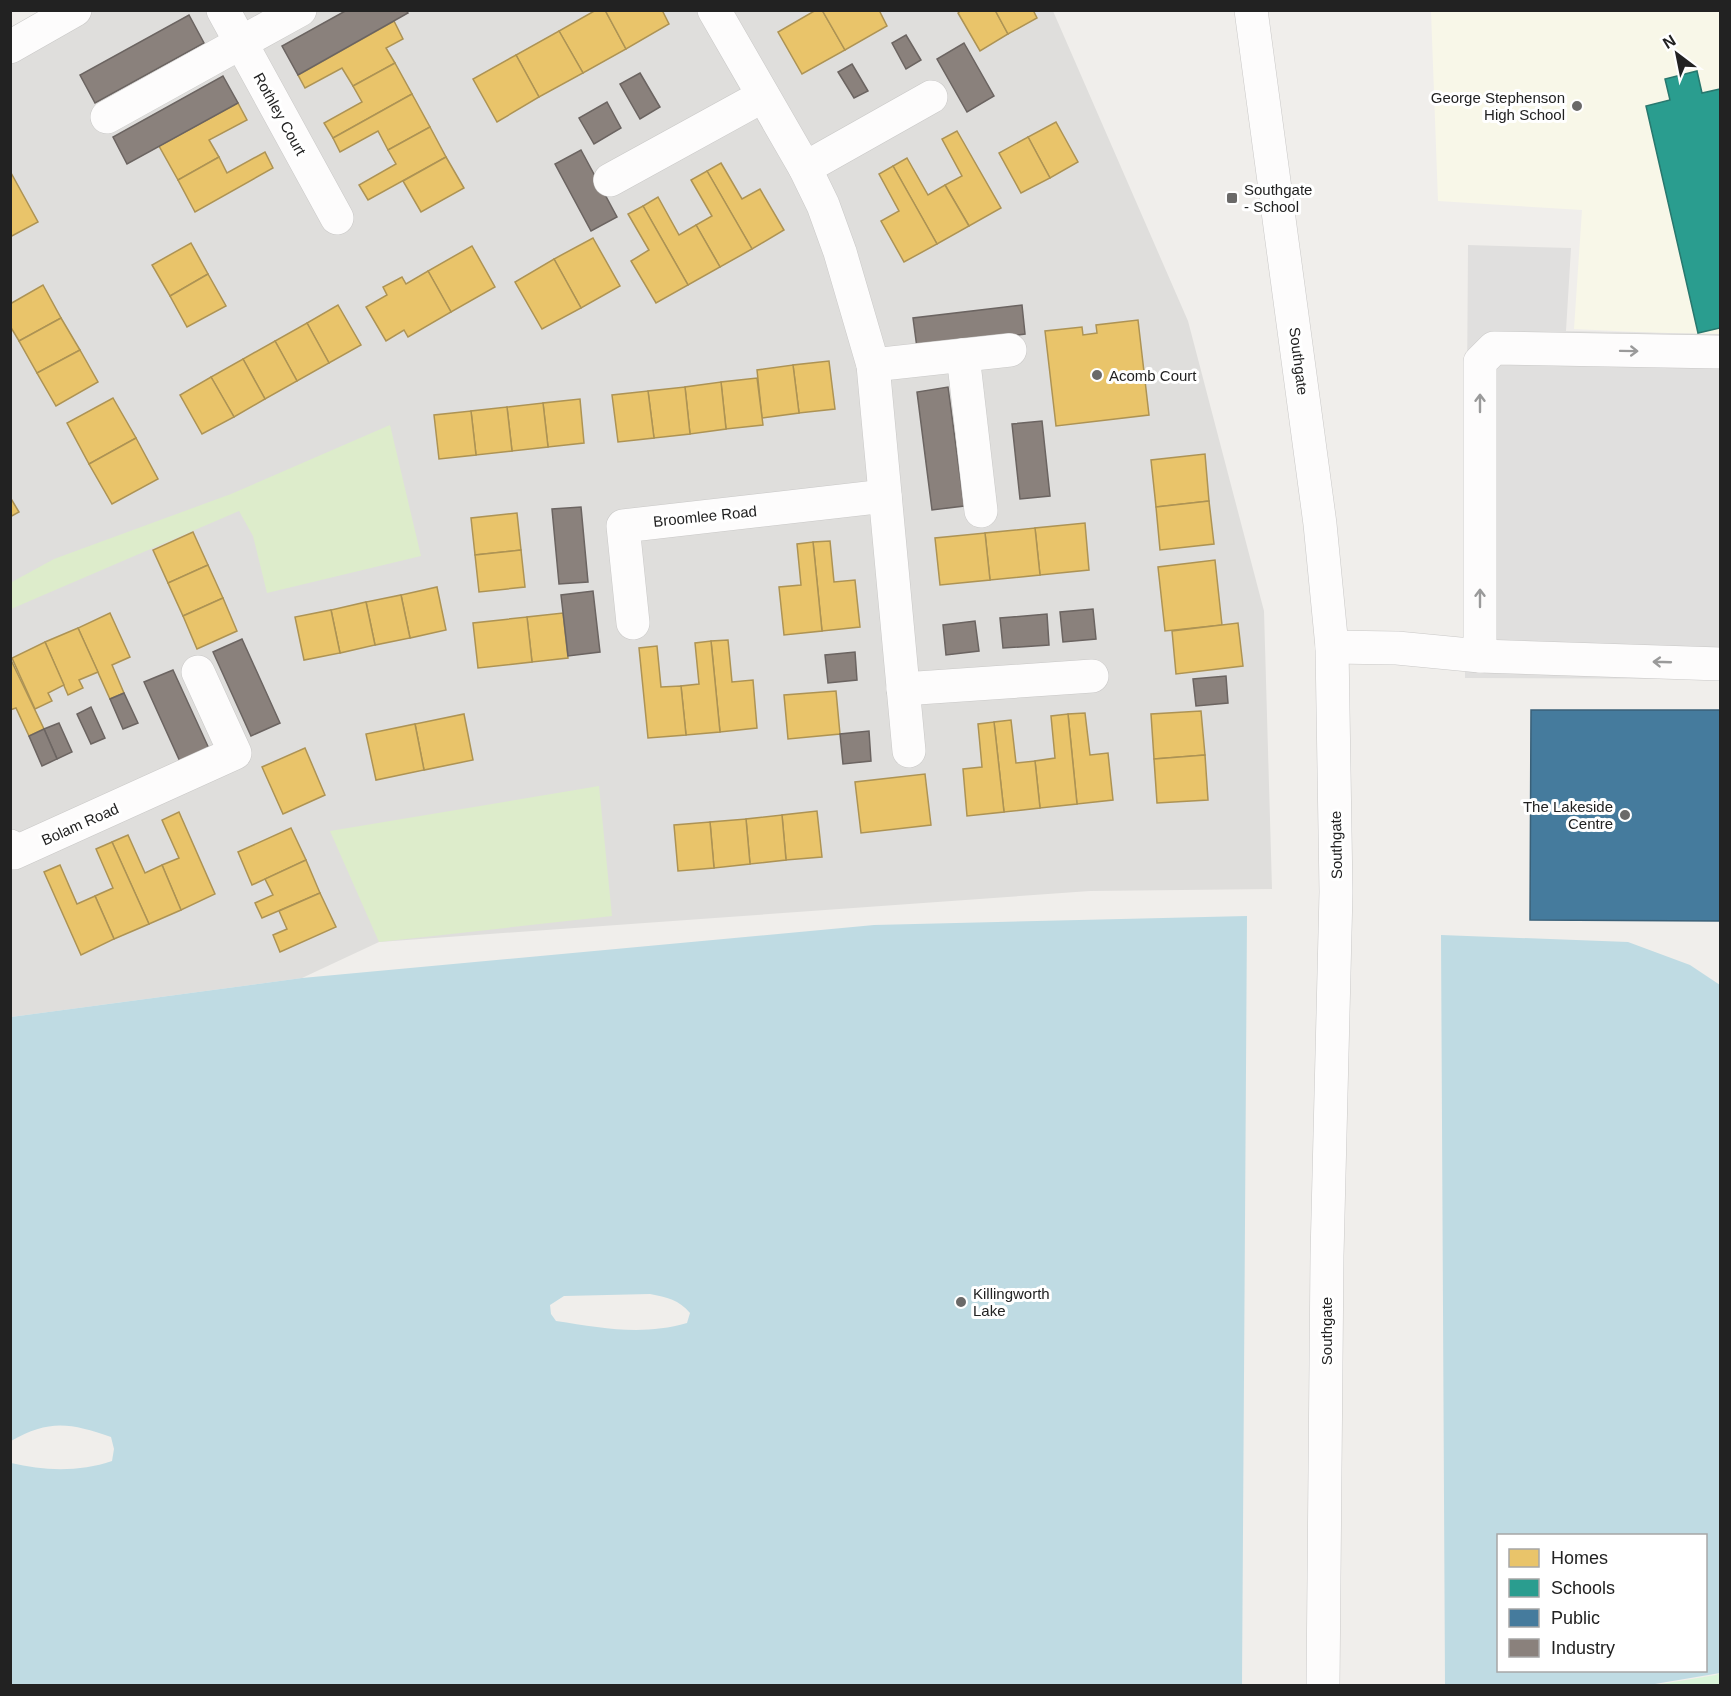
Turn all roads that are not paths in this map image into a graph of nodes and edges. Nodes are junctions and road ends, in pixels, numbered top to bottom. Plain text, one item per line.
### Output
1 (75, 10) edge
2 (223, 10) edge
3 (300, 10) edge
4 (714, 10) edge
5 (1251, 10) edge
6 (241, 43) junction
7 (10, 47) edge
8 (764, 96) junction
9 (931, 97) dead end
10 (107, 117) dead end
11 (805, 168) junction
12 (610, 180) dead end
13 (338, 218) dead end
14 (1010, 350) dead end
15 (1720, 352) edge
16 (963, 355) junction
17 (873, 365) junction
18 (885, 496) junction
19 (981, 512) dead end
20 (633, 623) dead end
21 (1332, 647) junction
22 (1480, 656) junction
23 (1720, 664) edge
24 (198, 672) dead end
25 (1092, 676) dead end
26 (903, 689) junction
27 (909, 752) dead end
28 (10, 846) edge
29 (1323, 1686) edge

1 - 7 street
2 - 6 street, Rothley Court
3 - 6 street
4 - 8 street
5 - 21 street, Southgate
6 - 10 street
6 - 13 street, Rothley Court
8 - 11 street
8 - 12 street
9 - 11 street
11 - 17 street
14 - 16 street
22 -> 15 street
16 - 17 street
16 - 19 street
17 - 18 street
18 - 20 street, Broomlee Road
18 - 26 street
21 - 22 street
21 - 29 street, Southgate
23 -> 22 street
24 - 28 street, Bolam Road
25 - 26 street
26 - 27 street

